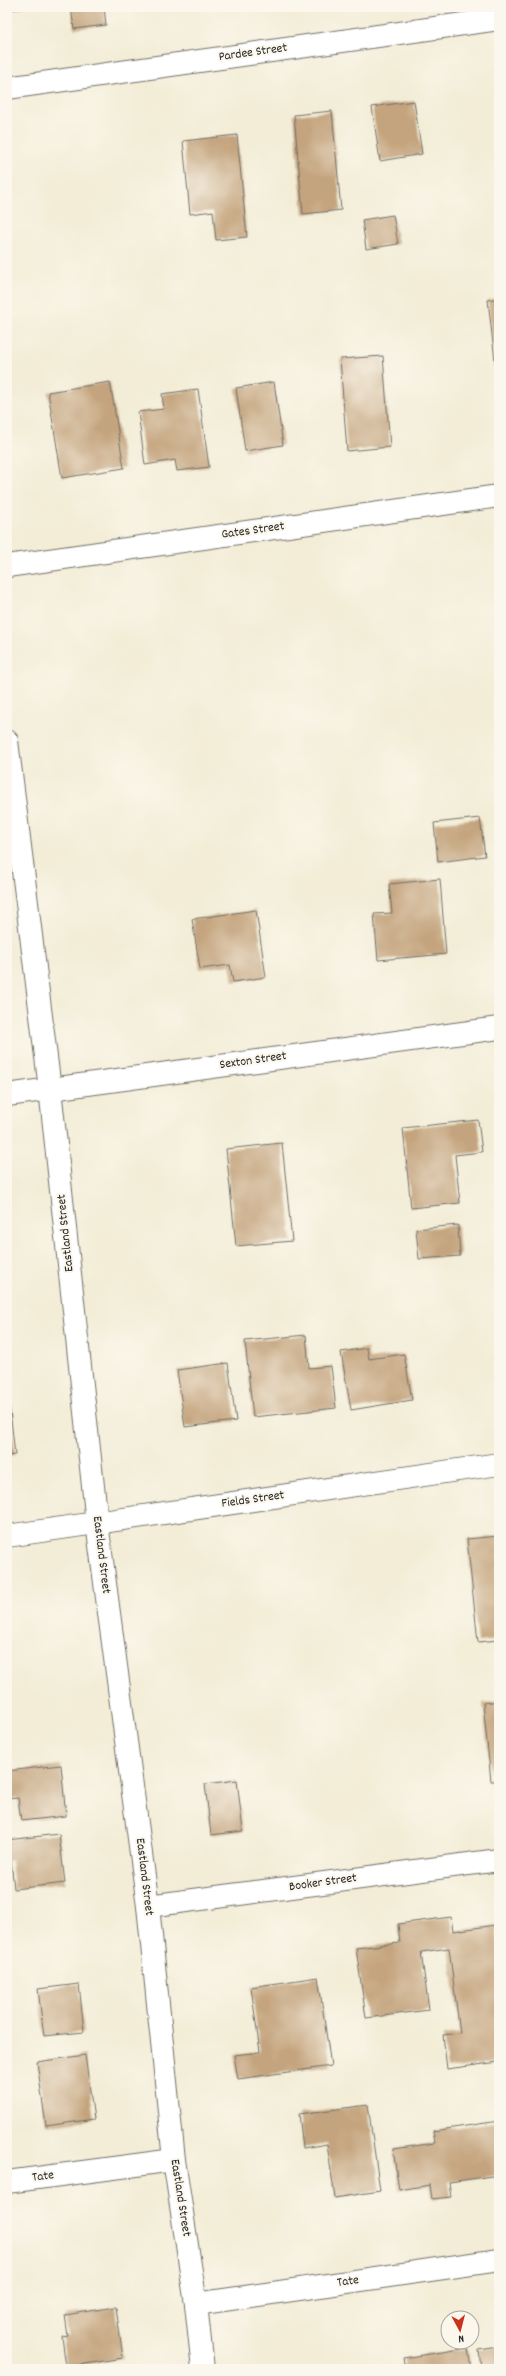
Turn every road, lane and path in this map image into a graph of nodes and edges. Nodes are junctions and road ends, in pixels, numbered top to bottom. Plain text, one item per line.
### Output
1 (499, 19) edge
2 (7, 88) edge
3 (499, 496) edge
4 (7, 566) edge
5 (7, 741) edge
6 (499, 1028) edge
7 (50, 1089) junction
8 (7, 1095) edge
9 (499, 1464) edge
10 (97, 1523) junction
11 (7, 1536) edge
12 (499, 1860) edge
13 (148, 1906) junction
14 (174, 2160) junction
15 (7, 2182) edge
16 (499, 2260) edge
17 (196, 2304) junction
18 (203, 2369) edge

1 - 2 street, Pardee Street
3 - 4 street, Gates Street
5 - 7 street, Eastland Street
6 - 7 street, Sexton Street
7 - 8 street, Sexton Street
7 - 10 street, Eastland Street
9 - 10 street, Fields Street
10 - 11 street, Fields Street
10 - 13 street, Eastland Street
12 - 13 street, Booker Street
13 - 14 street, Eastland Street
14 - 15 street, Tate
14 - 17 street, Eastland Street
16 - 17 street, Tate
17 - 18 street, Eastland Street

